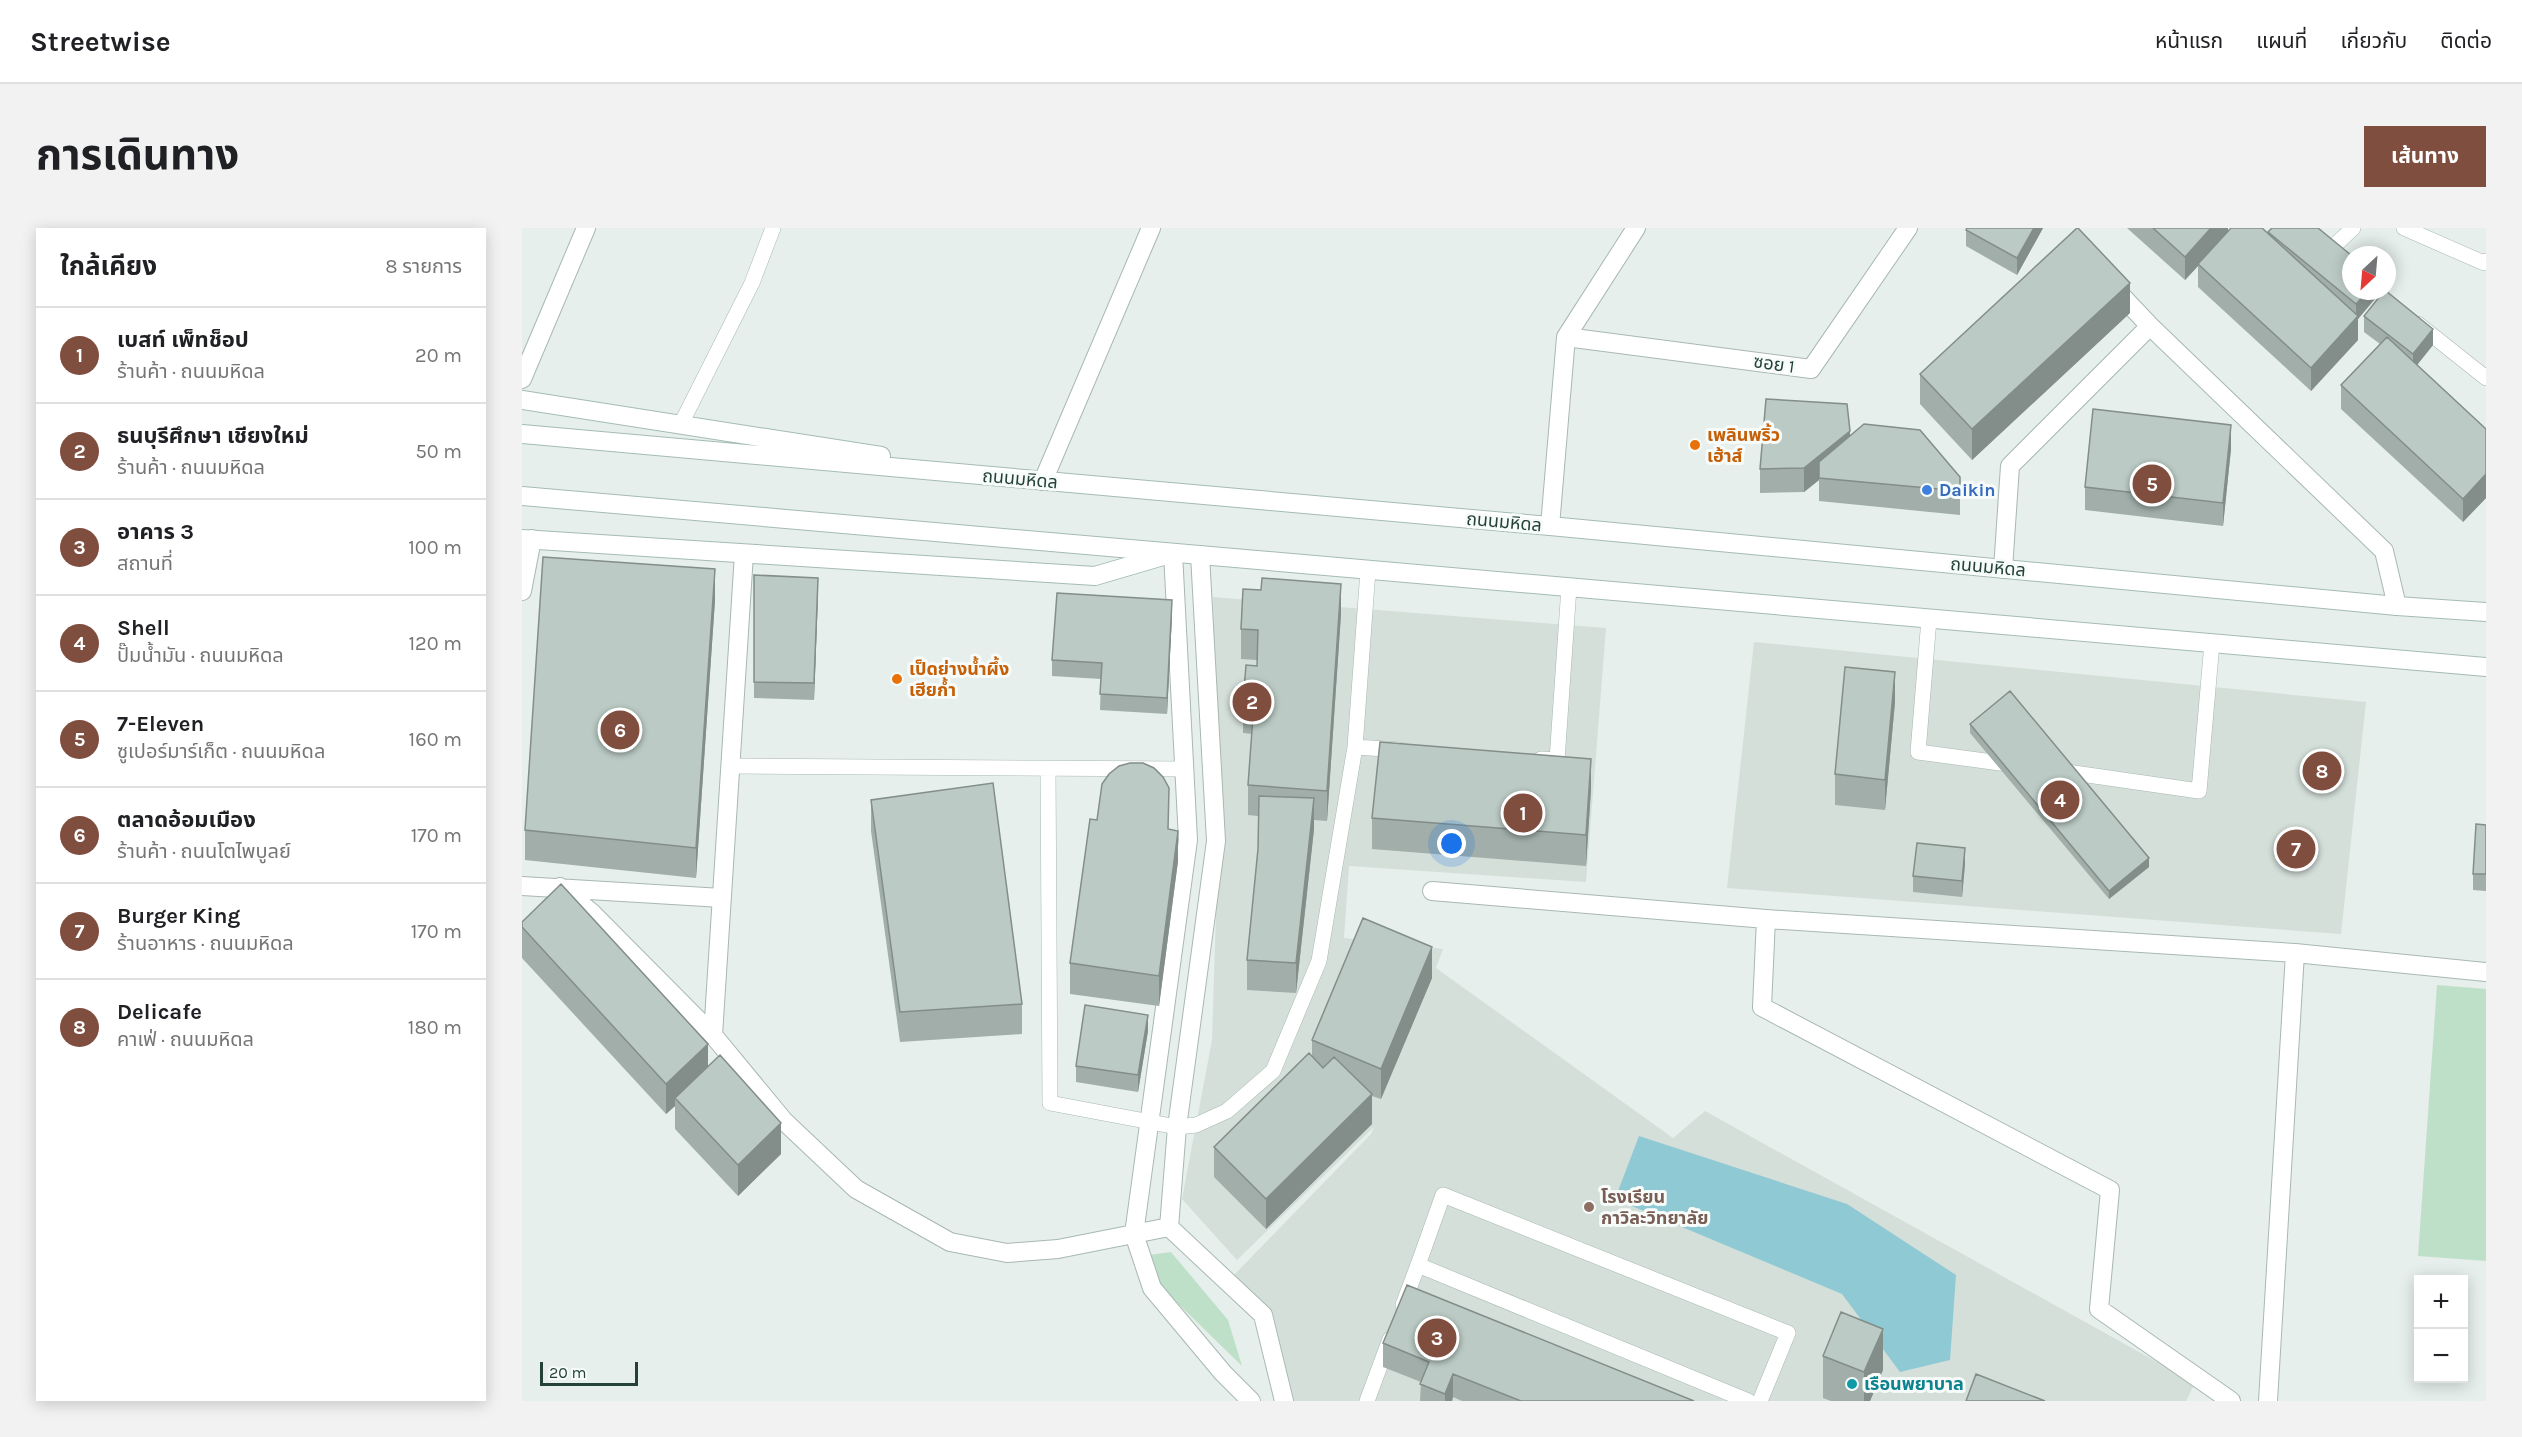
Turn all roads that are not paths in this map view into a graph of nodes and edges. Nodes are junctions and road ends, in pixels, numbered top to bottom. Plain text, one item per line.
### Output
1 (586, 228) edge
2 (773, 228) edge
3 (1151, 228) edge
4 (1636, 228) edge
5 (1908, 228) edge
6 (2353, 228) edge
7 (2404, 228) edge
8 (2486, 261) edge
9 (2342, 264) edge
10 (2104, 278) edge
11 (2404, 313) edge
12 (2150, 326) junction
13 (1566, 337) junction
14 (2486, 378) edge
15 (522, 379) edge
16 (522, 400) edge
17 (681, 424) junction
18 (522, 434) edge
19 (1043, 481) junction
20 (522, 496) edge
21 (1550, 525) junction
22 (527, 539) edge
23 (1173, 553) junction
24 (744, 554) junction
25 (1200, 555) junction
26 (2003, 568) junction
27 (1368, 570) junction
28 (1569, 587) junction
29 (522, 591) edge
30 (2397, 606) junction
31 (2483, 611) edge
32 (1929, 619) junction
33 (2212, 643) junction
34 (2457, 664) junction
35 (2486, 667) edge
36 (2486, 672) edge
37 (1209, 713) junction
38 (1182, 715) junction
39 (1355, 747) junction
40 (1414, 751) edge
41 (1521, 758) edge
42 (731, 766) junction
43 (1048, 768) junction
44 (1185, 769) junction
45 (522, 886) edge
46 (560, 887) junction
47 (1432, 891) dead end
48 (722, 898) junction
49 (1766, 919) junction
50 (2295, 953) junction
51 (2486, 972) edge
52 (712, 1035) junction
53 (1149, 1122) junction
54 (1177, 1128) junction
55 (1169, 1227) junction
56 (1134, 1234) junction
57 (1418, 1265) junction
58 (1251, 1401) edge
59 (1284, 1401) edge
60 (1367, 1401) edge
61 (1748, 1401) edge
62 (1760, 1401) edge
63 (2231, 1401) edge
64 (2268, 1401) edge

1 - 15 street
2 - 17 lane
3 - 19 street
4 - 13 street
5 - 13 street, ซอย 1
6 - 9 lane
7 - 8 lane
10 - 12 street
11 - 14 lane
12 - 26 street
12 - 30 street
13 - 21 street
16 - 17 street
17 - 19 street
18 - 19 street, ถนนมหิดล
19 - 21 street, ถนนมหิดล
20 - 23 street
21 - 26 street, ถนนมหิดล
22 - 24 street
22 - 29 street
23 - 24 street
23 - 25 street
23 - 38 street
24 - 42 street
25 - 27 street
25 - 37 street
26 - 30 street, ถนนมหิดล
27 - 28 street
27 - 39 lane
28 - 32 street
28 - 41 lane
30 - 31 street, ถนนมหิดล
32 - 33 street
32 - 33 lane
33 - 34 street
34 - 35 street
34 - 36 street
37 - 38 street
37 - 54 street
38 - 44 street
39 - 40 lane
39 - 54 lane
42 - 43 lane
42 - 48 street
43 - 44 lane
43 - 53 lane
44 - 53 street
45 - 46 street
46 - 48 street
46 - 52 street
47 - 49 street
48 - 52 street
49 - 50 street
49 - 63 street
50 - 51 street
50 - 64 street
52 - 56 street
53 - 54 lane
53 - 56 street
54 - 55 street
55 - 56 street
55 - 59 street
56 - 58 street
57 - 60 lane
57 - 61 lane
57 - 62 lane

